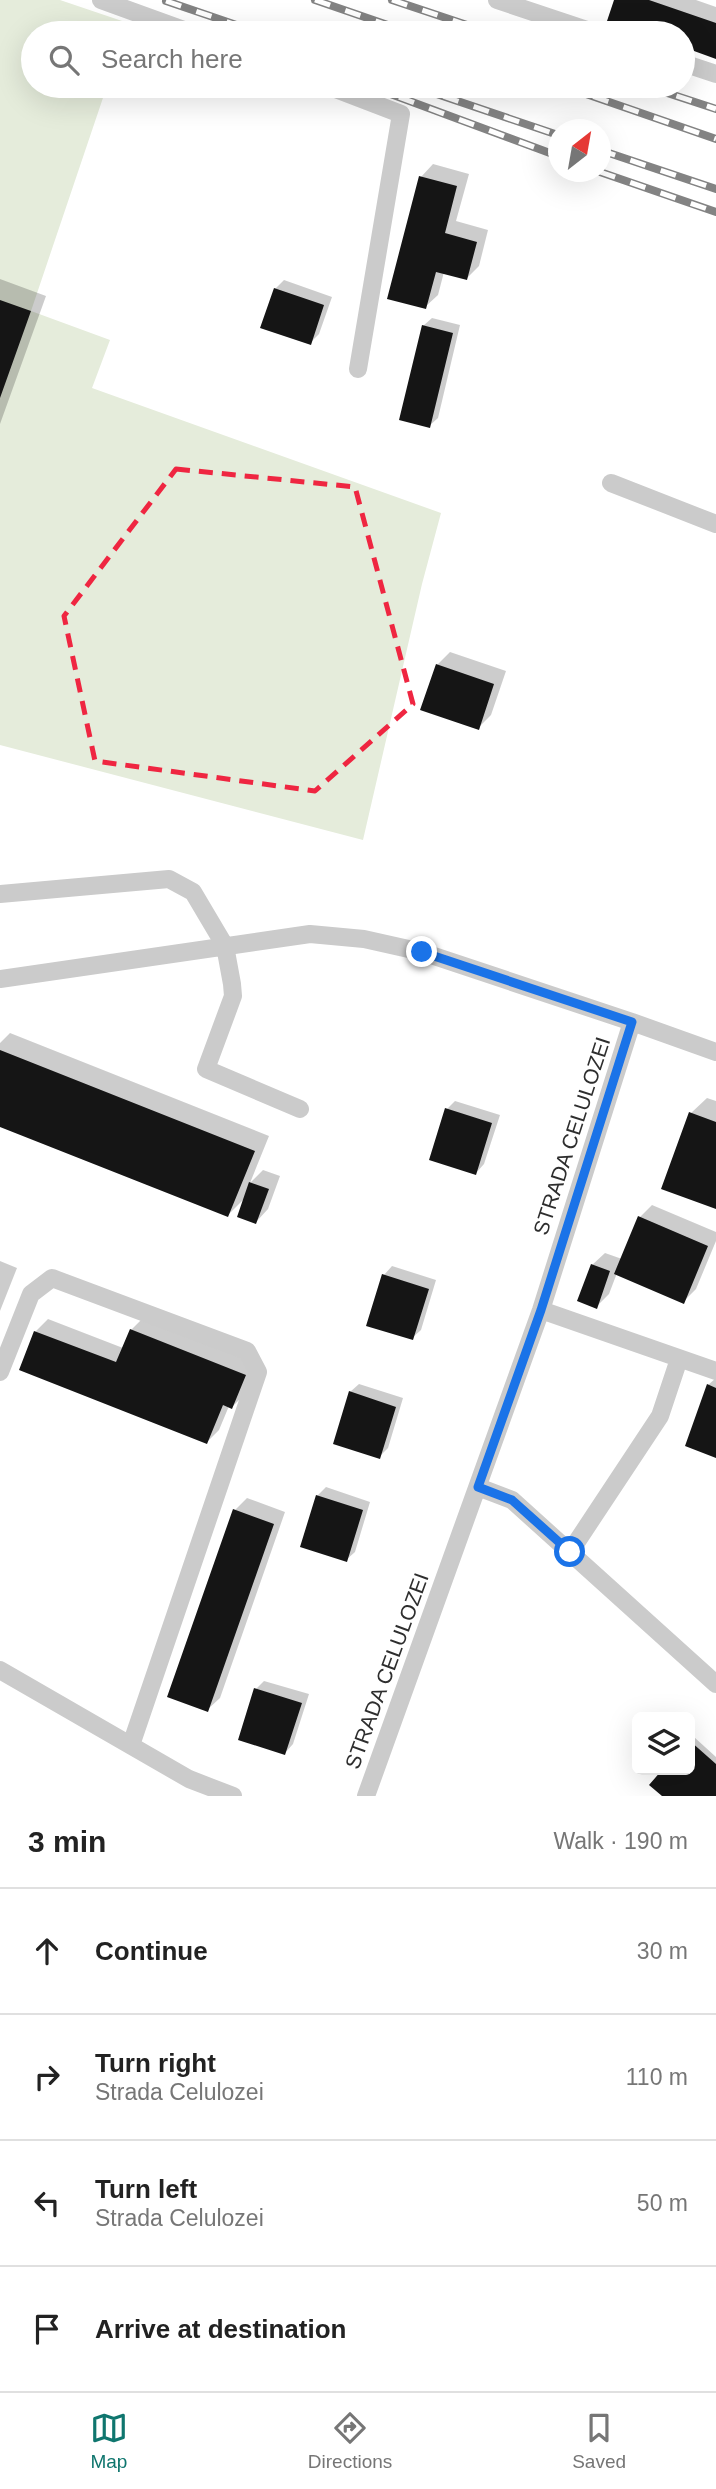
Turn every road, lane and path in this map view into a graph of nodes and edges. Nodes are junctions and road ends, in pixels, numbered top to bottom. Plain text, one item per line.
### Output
1 (101, 0) edge
2 (497, 0) edge
3 (158, 21) edge
4 (560, 21) edge
5 (695, 67) edge
6 (716, 74) edge
7 (359, 98) edge
8 (358, 369) dead end
9 (611, 482) dead end
10 (716, 524) edge
11 (0, 894) edge
12 (225, 946) junction
13 (0, 979) edge
14 (632, 1022) junction
15 (716, 1052) edge
16 (300, 1109) dead end
17 (541, 1310) junction
18 (679, 1359) junction
19 (716, 1371) edge
20 (0, 1372) edge
21 (478, 1487) junction
22 (570, 1552) junction
23 (0, 1670) edge
24 (716, 1684) edge
25 (131, 1745) junction
26 (233, 1796) edge
27 (366, 1796) edge

1 - 3 lane
2 - 4 lane
5 - 6 lane
7 - 8 lane
9 - 10 lane
11 - 12 lane
12 - 13 lane, STRADA CELULOZEI
12 - 14 lane, STRADA CELULOZEI
12 - 16 lane
14 - 15 lane
14 - 17 lane, STRADA CELULOZEI
17 - 18 lane
17 - 21 lane, STRADA CELULOZEI
18 - 19 lane
18 - 22 lane
20 - 25 lane
21 - 22 lane
21 - 27 lane, STRADA CELULOZEI
22 - 24 lane
23 - 25 lane
25 - 26 lane

